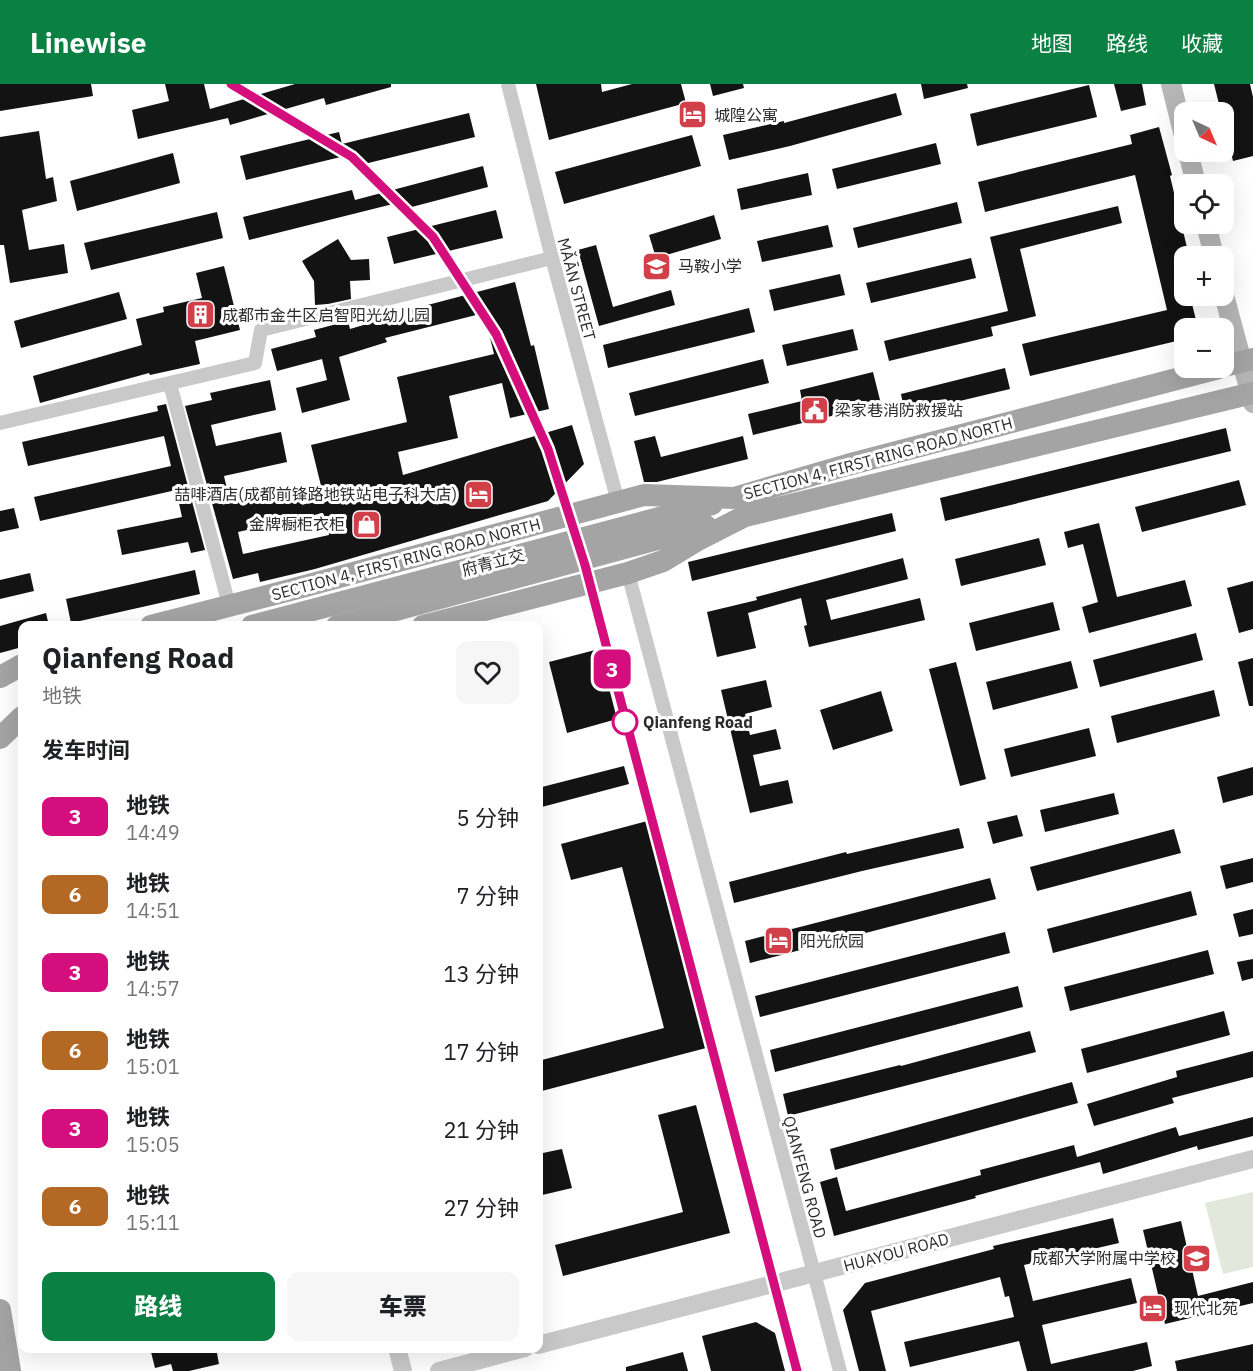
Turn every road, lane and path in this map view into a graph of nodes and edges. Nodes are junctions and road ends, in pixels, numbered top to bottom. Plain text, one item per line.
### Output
1 (508, 84) edge
2 (1171, 84) edge
3 (1176, 102) edge
4 (552, 258) junction
5 (1234, 364) edge
6 (1180, 378) edge
7 (170, 384) junction
8 (1252, 397) edge
9 (0, 423) edge
10 (618, 502) junction
11 (739, 507) junction
12 (628, 573) junction
13 (229, 605) junction
14 (170, 621) edge
15 (272, 621) edge
16 (354, 621) edge
17 (442, 621) edge
18 (18, 667) edge
19 (0, 677) edge
20 (0, 682) edge
21 (18, 683) edge
22 (18, 719) edge
23 (18, 722) edge
24 (0, 724) edge
25 (0, 738) edge
26 (1253, 1159) edge
27 (814, 1273) junction
28 (0, 1310) edge
29 (543, 1344) edge
30 (398, 1353) edge
31 (506, 1353) edge
32 (10, 1371) edge
33 (403, 1371) edge
34 (439, 1371) edge
35 (840, 1371) edge

1 - 4 street, MǍĀN STREET
2 - 3 main road
4 - 7 street
4 - 10 street, MǍĀN STREET
5 - 8 main road
6 - 11 main road, SECTION 4, FIRST RING ROAD NORTH
7 - 9 street
7 - 13 street
8 - 11 main road, SECTION 4, FIRST RING ROAD NORTH
10 - 11 main road, SECTION 4, FIRST RING ROAD NORTH
10 - 13 main road, SECTION 4, FIRST RING ROAD NORTH
11 - 12 main road, SECTION 4, FIRST RING ROAD NORTH
11 - 15 main road, 府青立交
11 - 16 main road, 府青立交
12 - 17 main road, SECTION 4, FIRST RING ROAD NORTH
12 - 27 street, QIANFENG ROAD
13 - 14 main road, SECTION 4, FIRST RING ROAD NORTH
18 - 19 main road
20 - 21 main road
22 - 24 main road
23 - 25 main road, bridge
26 - 27 street, HUAYOU ROAD
27 - 29 street, HUAYOU ROAD
27 - 35 street, QIANFENG ROAD
28 - 32 main road
30 - 33 street
31 - 34 street

